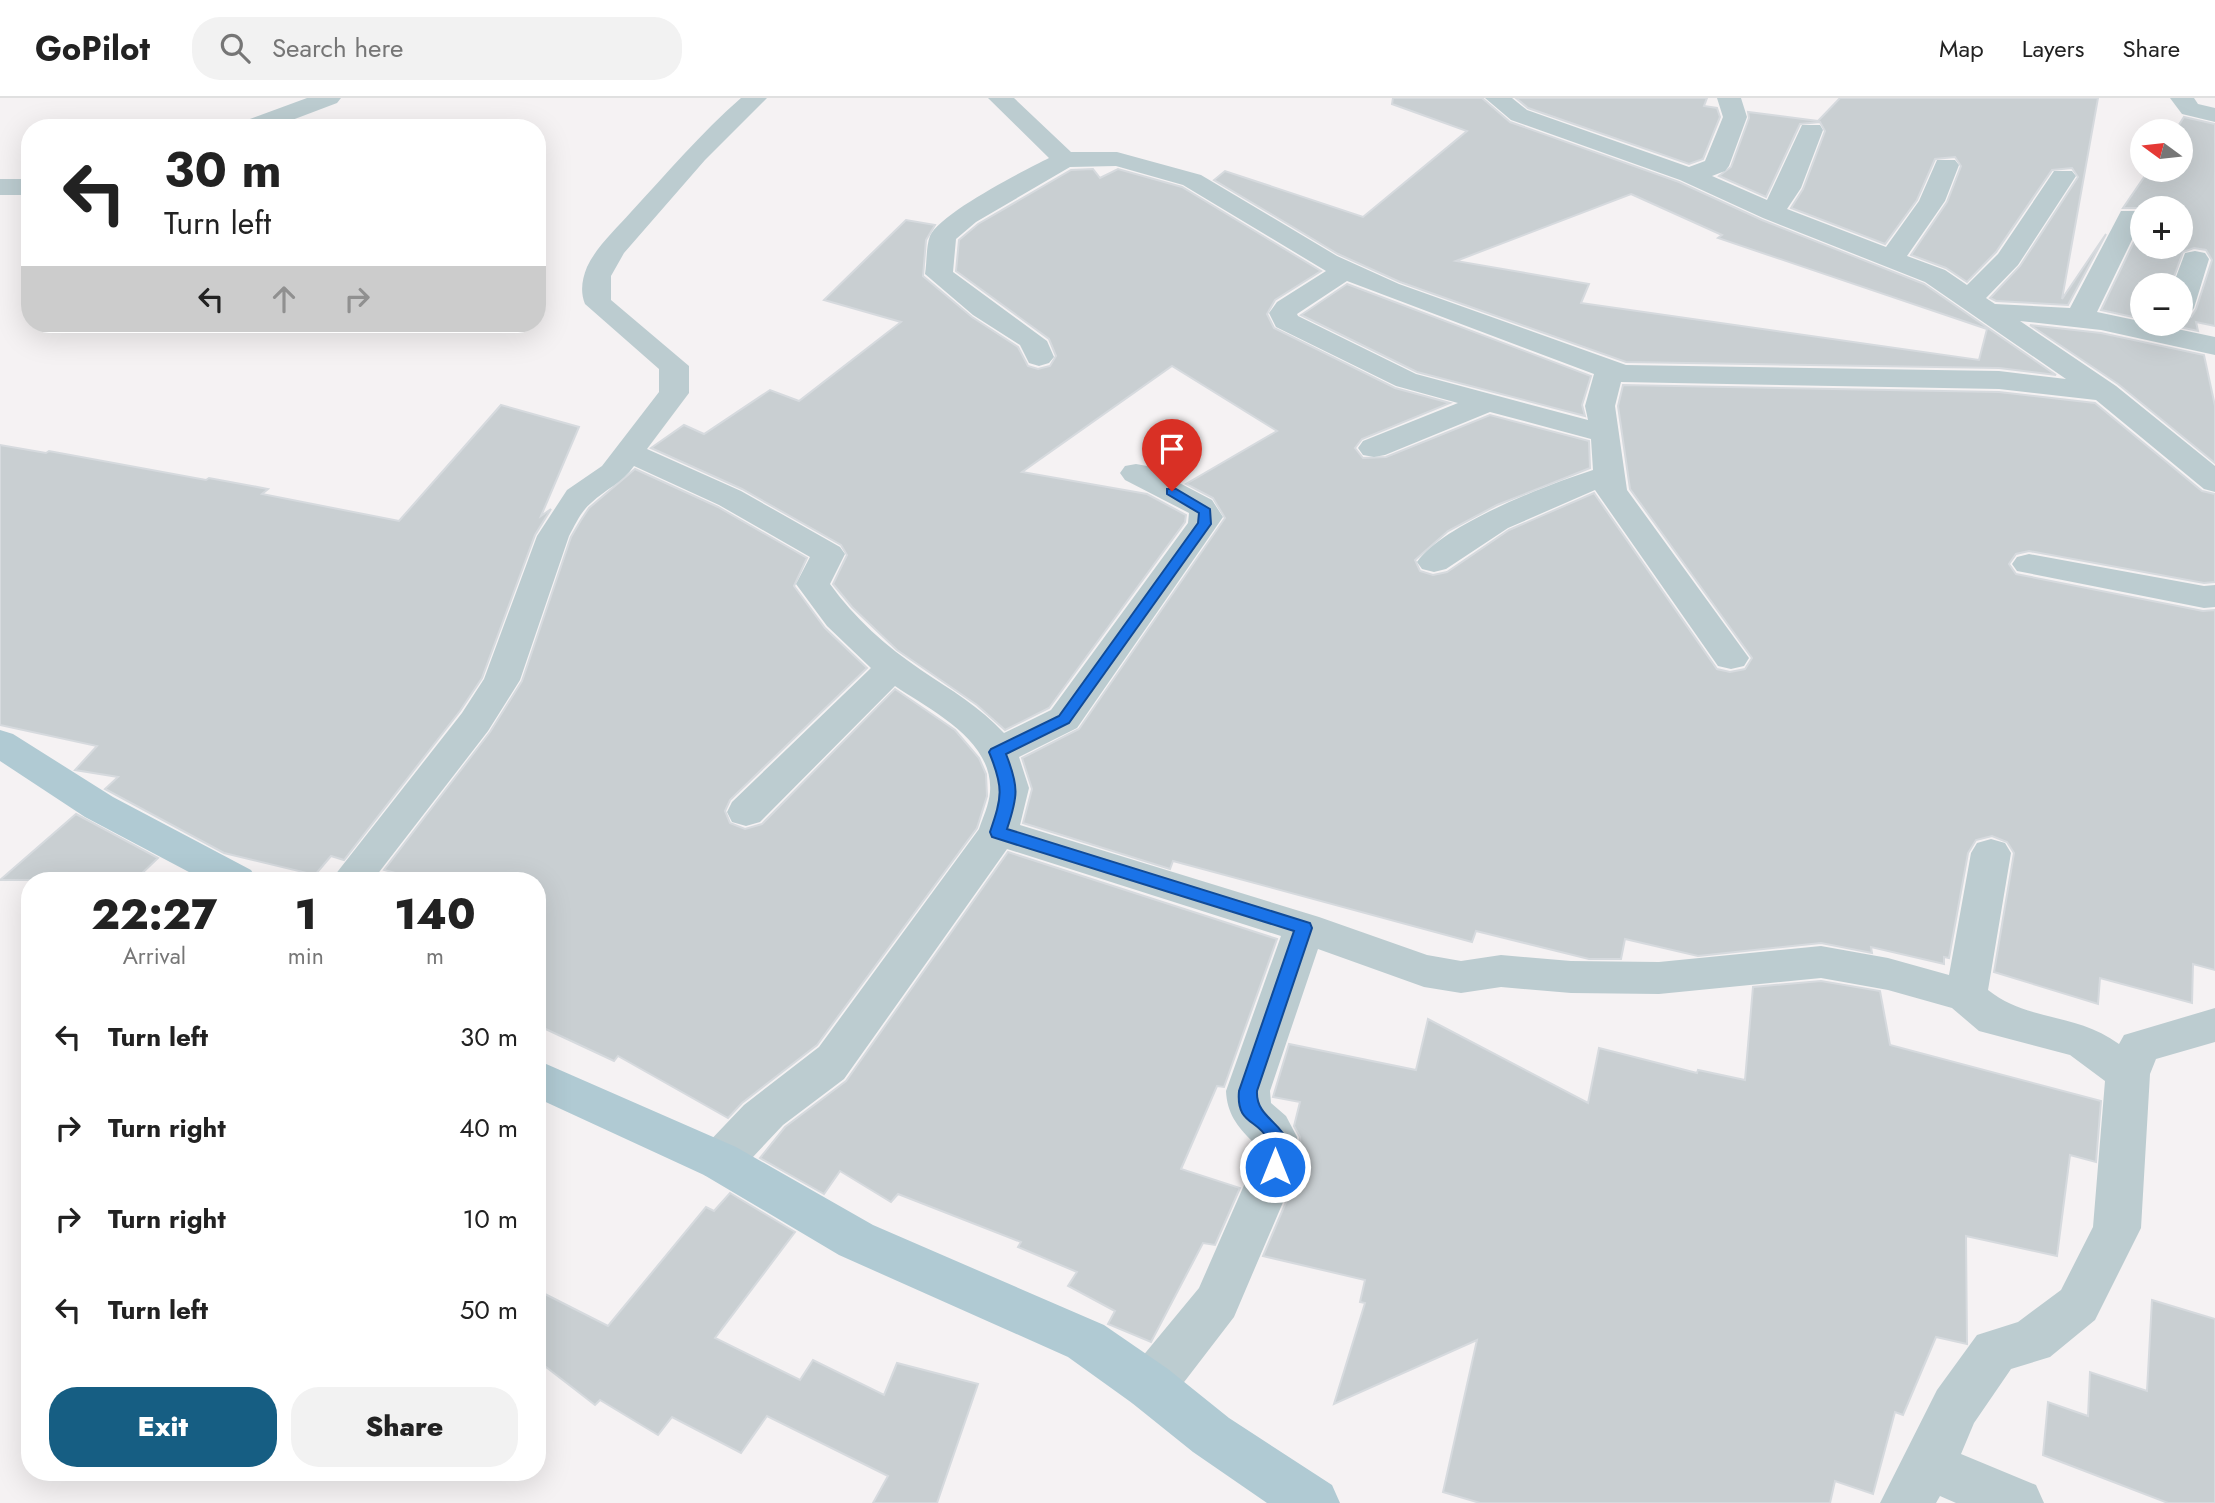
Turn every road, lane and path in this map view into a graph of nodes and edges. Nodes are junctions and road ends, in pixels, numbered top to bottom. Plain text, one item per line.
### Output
1 (329, 98) edge
2 (345, 98) edge
3 (755, 98) edge
4 (1000, 98) edge
5 (1497, 98) edge
6 (1729, 98) edge
7 (2182, 98) edge
8 (2215, 115) edge
9 (272, 119) edge
10 (330, 119) edge
11 (1811, 130) dead end
12 (1065, 160) junction
13 (1945, 165) dead end
14 (1689, 174) junction
15 (2063, 176) dead end
16 (0, 187) edge
17 (21, 187) edge
18 (1772, 212) junction
19 (2130, 217) dead end
20 (1892, 258) junction
21 (2196, 259) dead end
22 (1345, 271) junction
23 (2191, 273) edge
24 (1977, 306) junction
25 (2080, 319) junction
26 (2130, 325) edge
27 (2189, 336) edge
28 (2215, 346) edge
29 (1039, 357) dead end
30 (1610, 369) junction
31 (2105, 392) junction
32 (1486, 403) junction
33 (1606, 434) junction
34 (1374, 448) dead end
35 (629, 452) junction
36 (1136, 473) dead end
37 (1610, 475) junction
38 (2215, 482) edge
39 (1434, 562) dead end
40 (2029, 564) dead end
41 (2215, 596) edge
42 (1731, 658) dead end
43 (893, 667) junction
44 (0, 743) edge
45 (997, 752) junction
46 (746, 812) dead end
47 (998, 832) junction
48 (1991, 853) dead end
49 (222, 872) edge
50 (357, 872) edge
51 (1304, 928) junction
52 (1966, 996) junction
53 (2215, 1025) edge
54 (2128, 1074) junction
55 (546, 1082) edge
56 (720, 1161) junction
57 (1150, 1386) junction
58 (1918, 1484) edge
59 (1313, 1503) edge
60 (2017, 1503) edge

1 - 9 street
2 - 10 street
3 - 35 street
4 - 12 street
5 - 14 street
6 - 14 street
7 - 8 street
11 - 18 street
12 - 22 street
12 - 29 street
13 - 20 street
14 - 18 street
15 - 24 street
16 - 17 street
18 - 20 street
19 - 25 street
20 - 24 street
21 - 23 street
22 - 30 street
22 - 32 street
24 - 25 street
24 - 31 street
25 - 26 street
27 - 28 street
30 - 31 street
30 - 33 street
31 - 38 street
32 - 33 street
32 - 34 street
33 - 37 street
35 - 43 street
35 - 50 street
36 - 45 street
37 - 39 street
37 - 42 street
40 - 41 street
43 - 45 street
43 - 46 street
44 - 49 main road
45 - 47 street
47 - 51 street
47 - 56 street
48 - 52 street
51 - 52 street
51 - 57 street
52 - 54 street
53 - 54 street
54 - 58 street
55 - 56 main road
56 - 57 main road
57 - 59 main road
58 - 60 street

